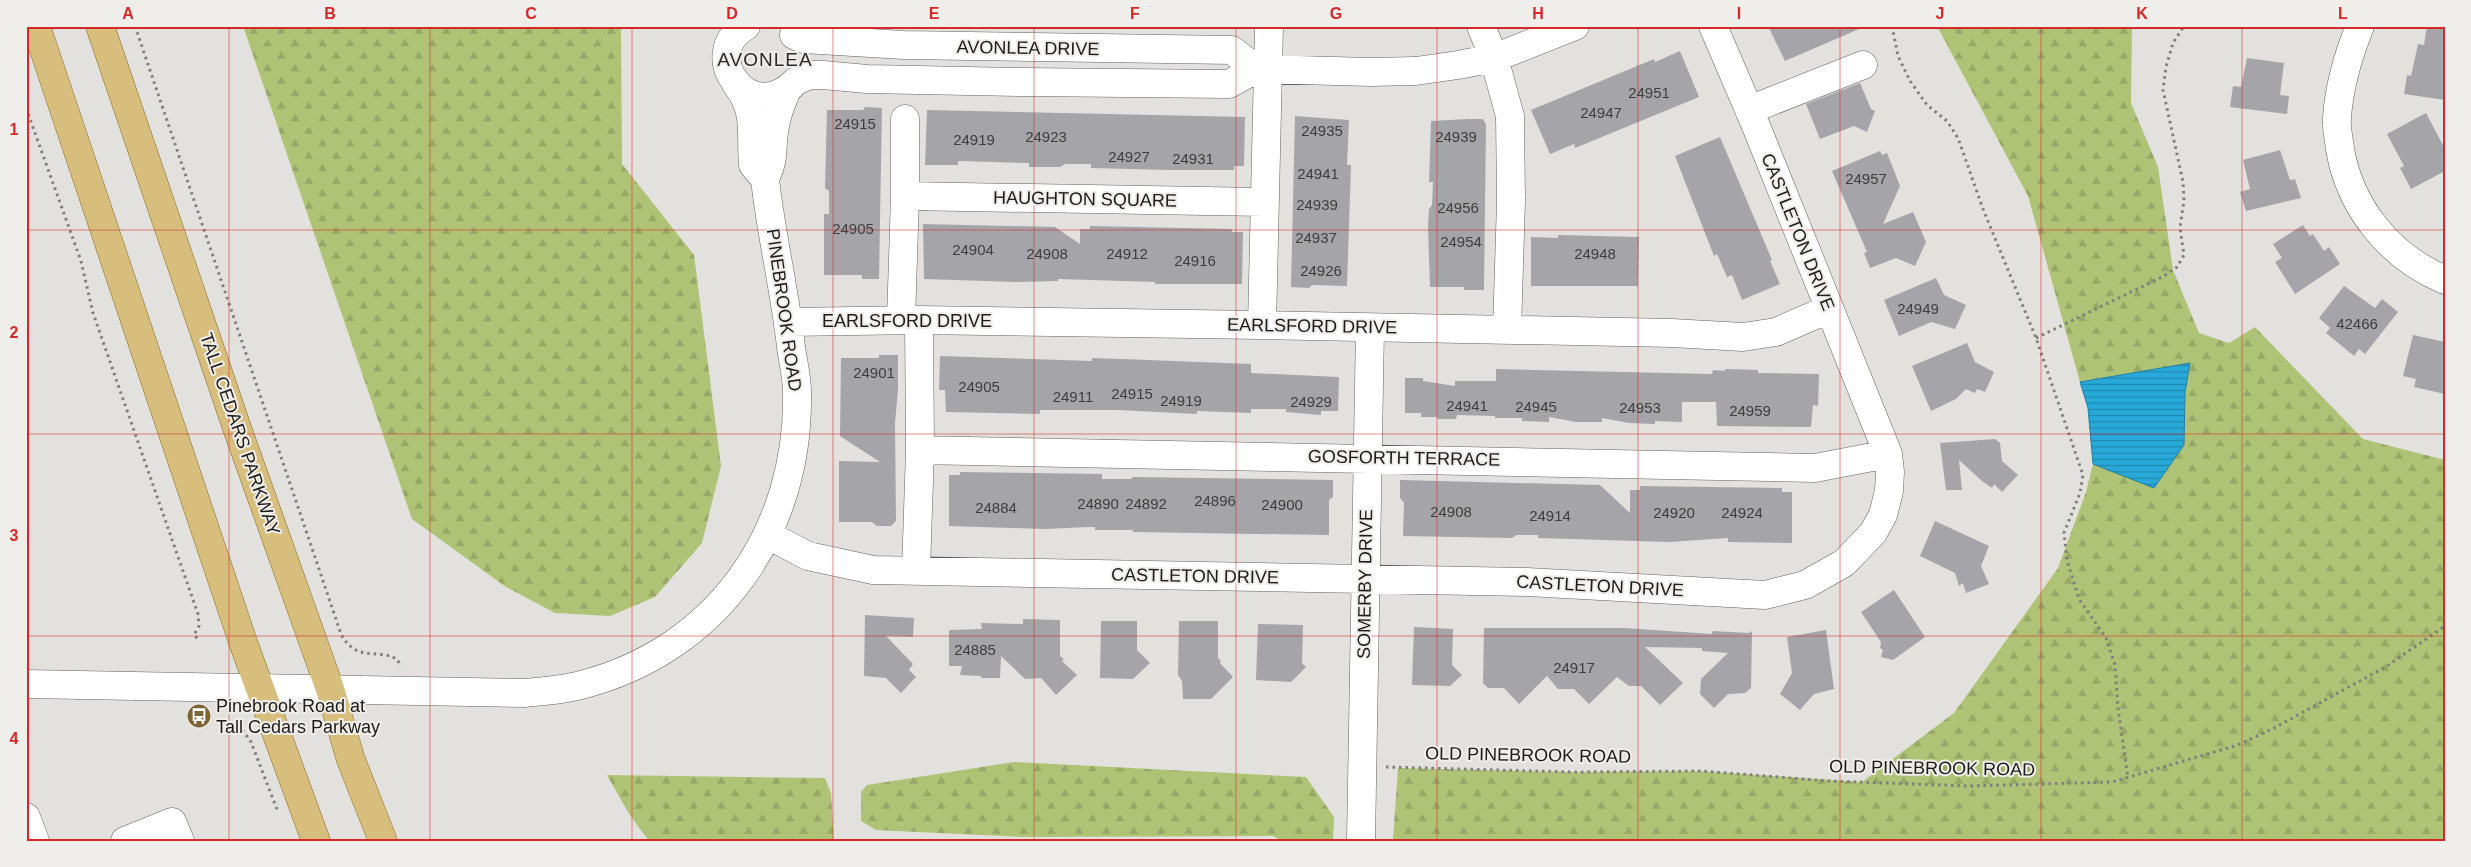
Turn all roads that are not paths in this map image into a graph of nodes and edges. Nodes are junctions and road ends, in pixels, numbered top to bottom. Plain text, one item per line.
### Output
1 (36, 26) edge
2 (100, 26) edge
3 (1269, 26) edge
4 (1481, 26) edge
5 (1575, 26) edge
6 (1712, 26) edge
7 (2360, 26) edge
8 (744, 27) edge
9 (786, 29) edge
10 (1024, 37) edge
11 (1494, 58) junction
12 (1863, 65) dead end
13 (1263, 69) junction
14 (1022, 82) junction
15 (736, 84) junction
16 (791, 85) junction
17 (1750, 110) junction
18 (905, 119) dead end
19 (765, 178) junction
20 (905, 196) junction
21 (1264, 202) junction
22 (2445, 280) edge
23 (1829, 309) junction
24 (910, 320) junction
25 (789, 322) junction
26 (1262, 325) junction
27 (1370, 328) junction
28 (1507, 330) junction
29 (920, 450) junction
30 (1888, 454) junction
31 (1368, 457) junction
32 (768, 535) junction
33 (916, 571) junction
34 (1365, 579) junction
35 (26, 684) edge
36 (260, 688) junction
37 (330, 689) junction
38 (26, 817) edge
39 (35, 841) edge
40 (125, 841) edge
41 (180, 841) edge
42 (316, 841) edge
43 (383, 841) edge
44 (1361, 841) edge

1 - 36 main road
2 - 37 main road, TALL CEDARS PARKWAY
3 - 13 street
4 - 11 street
5 - 11 street
6 - 17 street, CASTLETON DRIVE
7 - 22 street
8 - 15 street, PINEBROOK ROAD
9 - 10 street, AVONLEA DRIVE
9 - 16 street, PINEBROOK ROAD
10 - 13 street, AVONLEA DRIVE
10 - 14 street
11 - 13 street
11 - 28 street
12 - 17 street
13 - 14 street, AVONLEA DRIVE
13 - 21 street
14 - 16 street, AVONLEA DRIVE
15 - 16 street, AVONLEA DRIVE
15 - 19 street, PINEBROOK ROAD
16 - 19 street, PINEBROOK ROAD
17 - 23 street, CASTLETON DRIVE
18 - 20 street
19 - 25 street, PINEBROOK ROAD
20 - 21 street, HAUGHTON SQUARE
20 - 24 street
21 - 26 street
23 - 28 street, EARLSFORD DRIVE
23 - 30 street, CASTLETON DRIVE
24 - 25 street, EARLSFORD DRIVE
24 - 26 street, EARLSFORD DRIVE
24 - 29 street
25 - 32 street, PINEBROOK ROAD
26 - 27 street, EARLSFORD DRIVE
27 - 28 street, EARLSFORD DRIVE
27 - 31 street, SOMERBY DRIVE
29 - 31 street, GOSFORTH TERRACE
29 - 33 street
30 - 31 street, GOSFORTH TERRACE
30 - 34 street, CASTLETON DRIVE
31 - 34 street, SOMERBY DRIVE
32 - 33 street, CASTLETON DRIVE
32 - 37 street, PINEBROOK ROAD
33 - 34 street, CASTLETON DRIVE
34 - 44 street, SOMERBY DRIVE
35 - 36 street, PINEBROOK ROAD
36 - 37 street, PINEBROOK ROAD
36 - 42 main road
37 - 43 main road, TALL CEDARS PARKWAY
38 - 39 street
40 - 41 street

